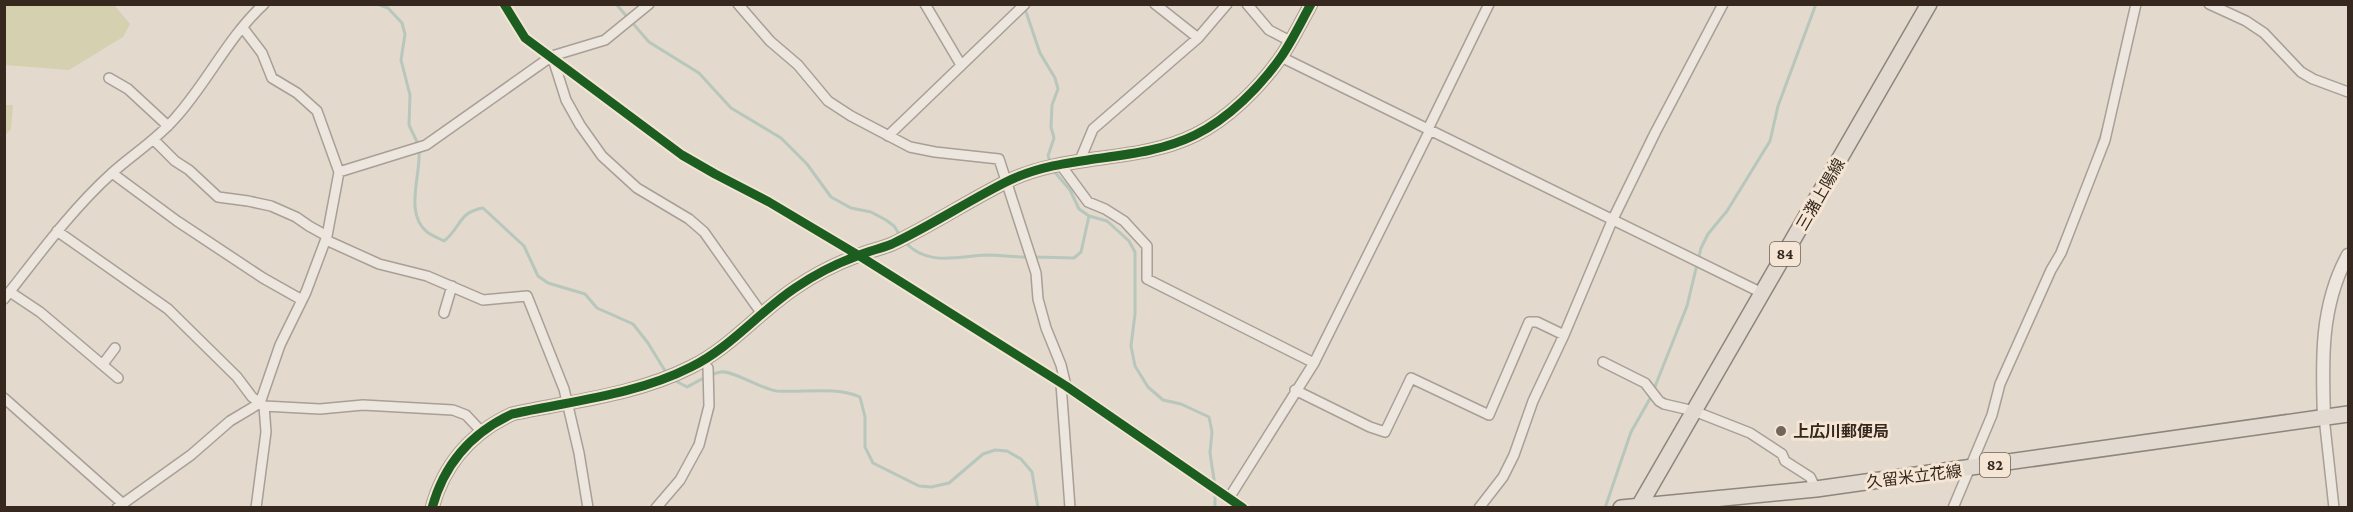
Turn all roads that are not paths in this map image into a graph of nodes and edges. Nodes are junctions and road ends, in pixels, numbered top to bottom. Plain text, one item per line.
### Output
1 (264, 4) edge
2 (504, 4) edge
3 (649, 4) edge
4 (738, 4) edge
5 (925, 4) edge
6 (1155, 4) edge
7 (1227, 4) edge
8 (1247, 4) edge
9 (1311, 4) edge
10 (1489, 4) edge
11 (1723, 4) edge
12 (1929, 4) edge
13 (2136, 4) edge
14 (2209, 4) edge
15 (1021, 6) edge
16 (243, 28) junction
17 (1197, 39) junction
18 (1290, 41) junction
19 (552, 56) junction
20 (1281, 57) junction
21 (961, 65) junction
22 (109, 78) dead end
23 (2349, 92) edge
24 (168, 126) junction
25 (1429, 129) junction
26 (888, 136) junction
27 (154, 140) junction
28 (1080, 160) junction
29 (1054, 166) junction
30 (112, 172) junction
31 (339, 172) junction
32 (1007, 181) junction
33 (1612, 220) junction
34 (57, 231) junction
35 (326, 238) junction
36 (858, 255) junction
37 (2349, 255) edge
38 (452, 286) junction
39 (1762, 293) junction
40 (7, 295) edge
41 (302, 300) junction
42 (444, 313) dead end
43 (762, 314) junction
44 (1564, 335) junction
45 (115, 348) dead end
46 (1603, 362) dead end
47 (1314, 363) junction
48 (103, 364) junction
49 (708, 368) dead end
50 (118, 378) dead end
51 (1064, 385) junction
52 (1295, 390) junction
53 (4, 398) edge
54 (568, 402) junction
55 (262, 405) junction
56 (1694, 411) junction
57 (2349, 414) edge
58 (2324, 417) junction
59 (482, 432) junction
60 (1969, 469) junction
61 (1816, 489) junction
62 (1229, 498) junction
63 (119, 505) edge
64 (1639, 506) edge
65 (256, 507) edge
66 (432, 507) edge
67 (588, 507) edge
68 (656, 507) edge
69 (1070, 507) edge
70 (1243, 507) edge
71 (1479, 507) edge
72 (1621, 507) edge
73 (1953, 507) edge
74 (2334, 507) edge

1 - 16 street
2 - 19 street
3 - 19 street
4 - 26 street
5 - 21 street
6 - 17 street
7 - 17 street
8 - 18 street
9 - 18 street
10 - 25 street
11 - 33 street
12 - 39 main road, 三潴上陽線 / 84
13 - 60 street
14 - 23 street
15 - 21 street
16 - 24 street
16 - 31 street
17 - 28 street
18 - 20 street
19 - 31 street
19 - 36 street
19 - 43 street
20 - 25 street
20 - 28 street
21 - 26 street
22 - 24 street
24 - 27 street
25 - 33 street
25 - 47 street
26 - 32 street
27 - 30 street
27 - 35 street
28 - 29 street
29 - 32 street
29 - 47 street
30 - 34 street
30 - 41 street
31 - 35 street
32 - 36 street
32 - 51 street
33 - 39 street
33 - 44 street
34 - 40 street
34 - 55 street
35 - 38 street
35 - 41 street
36 - 43 street
36 - 51 street
37 - 58 street
38 - 42 street
38 - 54 street
39 - 56 main road, 三潴上陽線 / 84
40 - 48 street
41 - 55 street
43 - 54 street
44 - 52 street
44 - 71 street
45 - 48 street
46 - 56 street
47 - 52 street
48 - 50 street
49 - 68 street
51 - 62 street
51 - 69 street
52 - 62 street
53 - 63 street
54 - 59 street
54 - 67 street
55 - 59 street
55 - 63 street
55 - 65 street
56 - 61 street
56 - 64 main road, 三潴上陽線 / 84
57 - 58 main road, 久留米立花線 / 82
58 - 60 main road, 久留米立花線 / 82
58 - 74 street
59 - 66 street
60 - 61 main road, 久留米立花線 / 82
60 - 73 street
61 - 64 main road, 久留米立花線 / 82
62 - 70 street
64 - 72 main road, 久留米立花線 / 82

